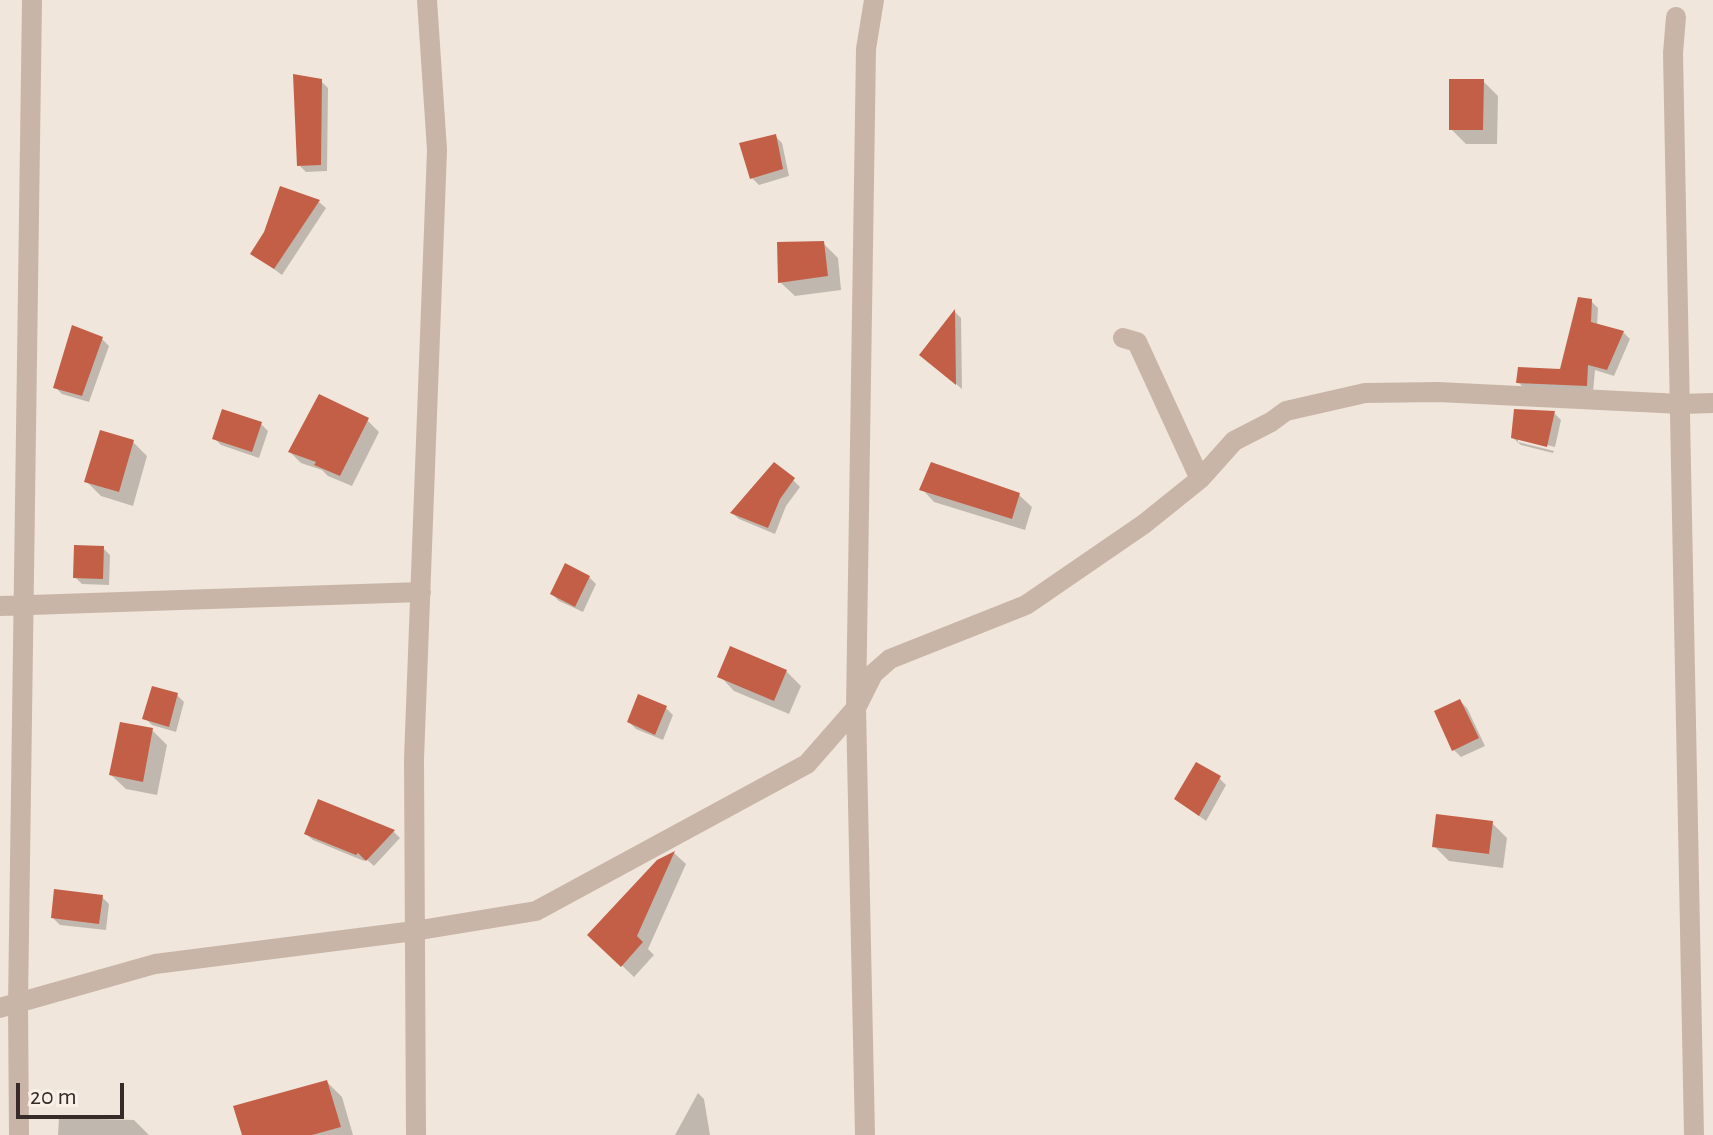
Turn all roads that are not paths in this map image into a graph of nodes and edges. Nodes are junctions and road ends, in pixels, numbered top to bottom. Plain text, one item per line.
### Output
1 (32, 0) edge
2 (427, 0) edge
3 (874, 0) edge
4 (1676, 17) dead end
5 (1123, 338) dead end
6 (1713, 403) edge
7 (1681, 404) junction
8 (1200, 479) junction
9 (421, 592) junction
10 (0, 606) edge
11 (23, 606) junction
12 (856, 708) junction
13 (414, 931) junction
14 (9, 1007) edge
15 (19, 1135) edge
16 (416, 1135) edge
17 (865, 1135) edge
18 (1694, 1135) edge

1 - 11 street
2 - 9 street
3 - 12 street
4 - 7 street
5 - 8 street
6 - 7 street
7 - 8 street
7 - 18 street
8 - 12 street
9 - 11 street
9 - 13 street
10 - 11 street
11 - 14 street
12 - 13 street
12 - 17 street
13 - 14 street
13 - 16 street
14 - 15 street

